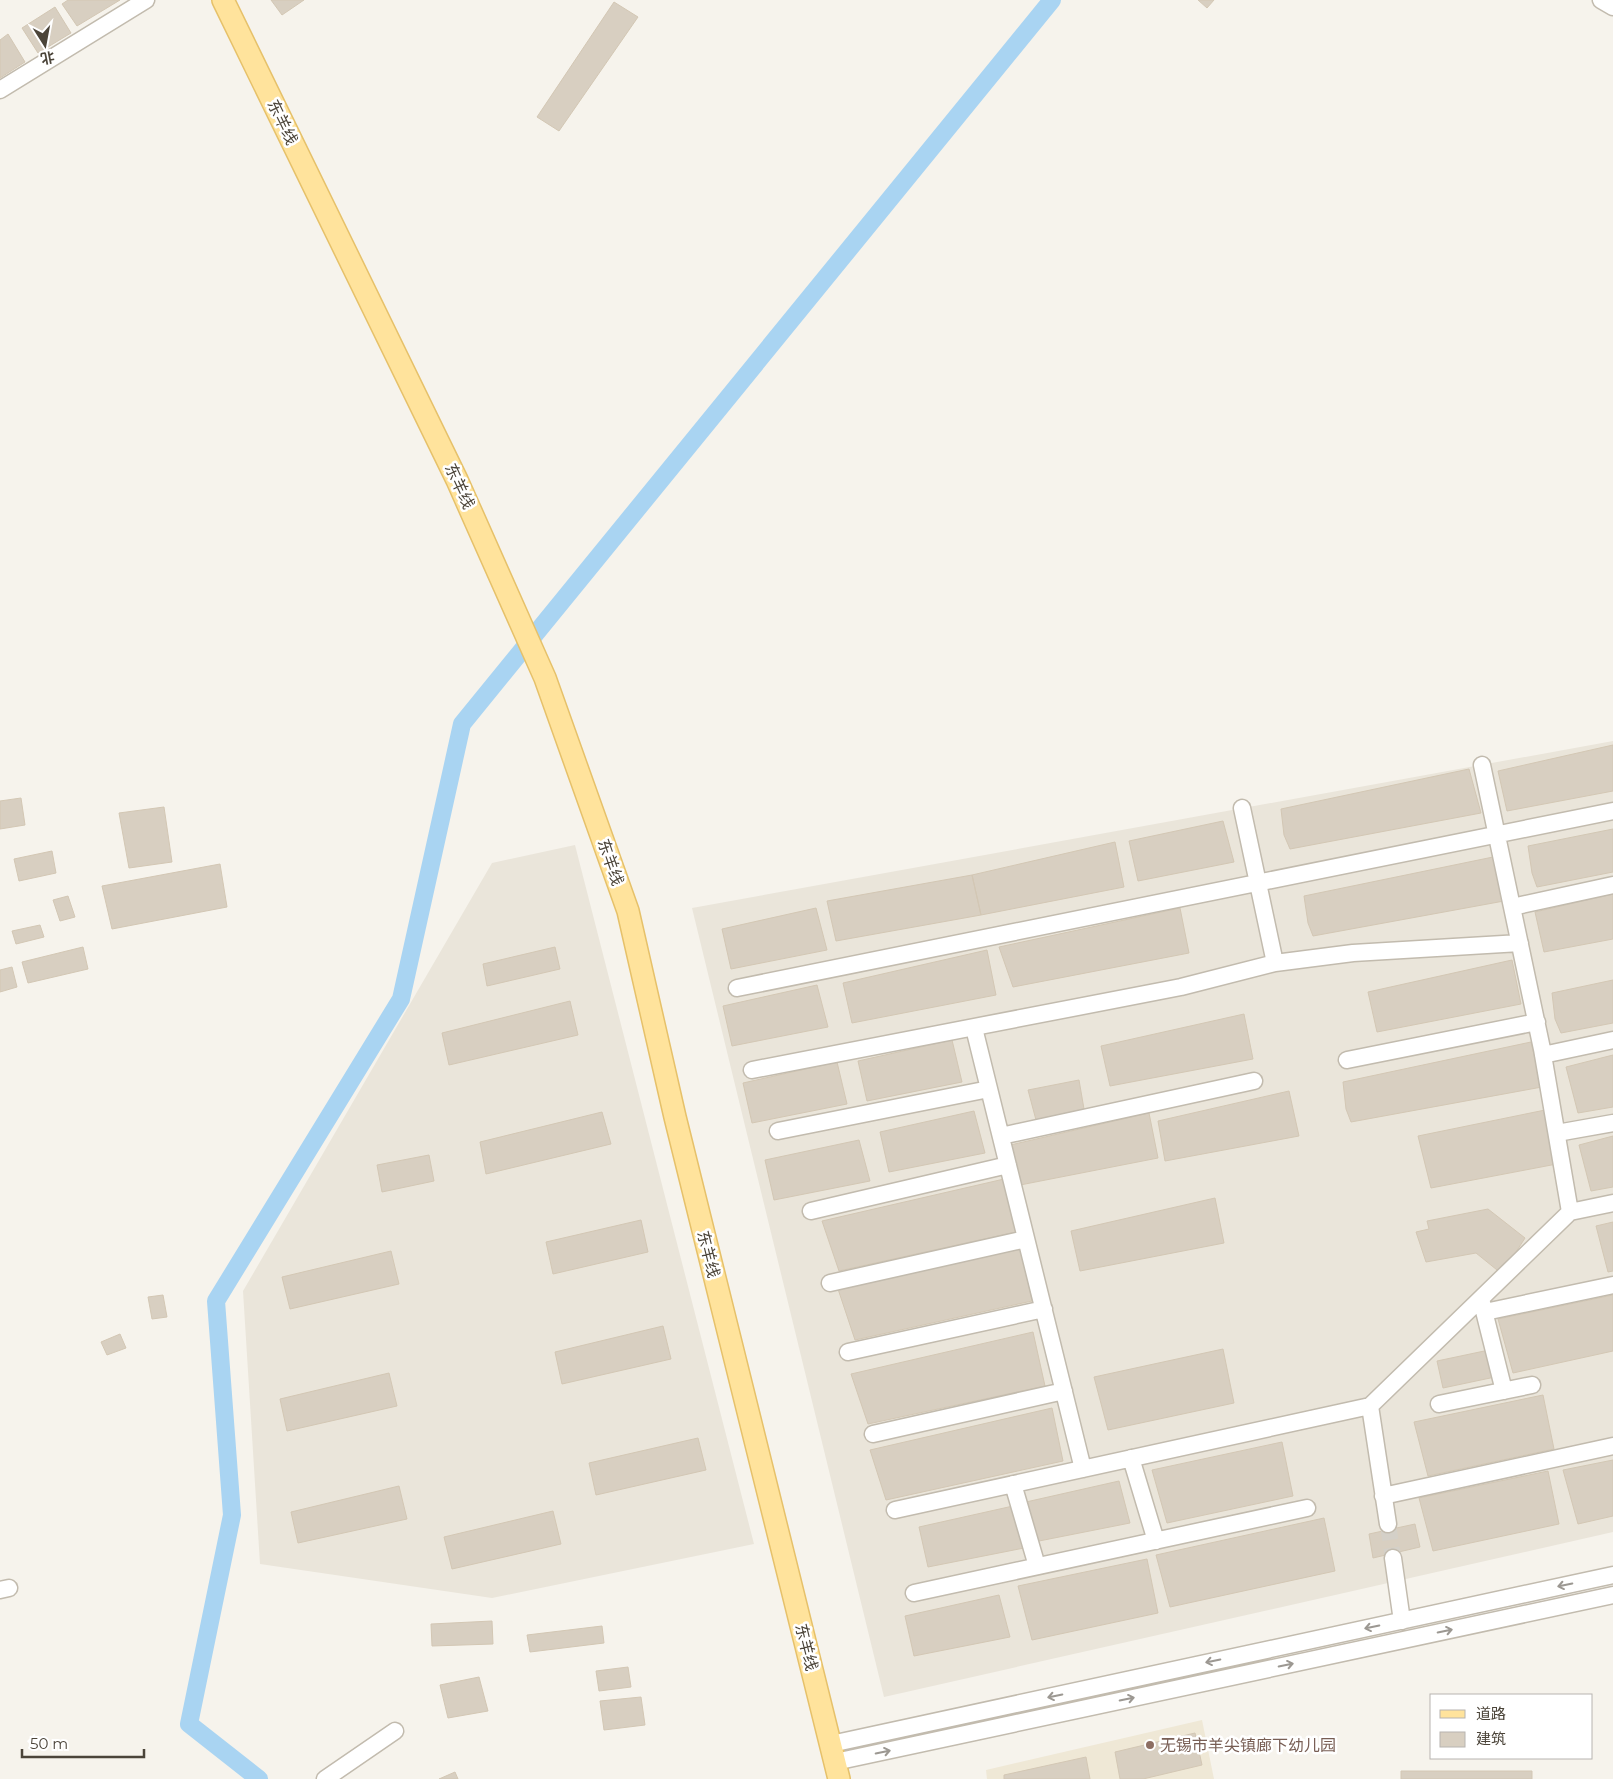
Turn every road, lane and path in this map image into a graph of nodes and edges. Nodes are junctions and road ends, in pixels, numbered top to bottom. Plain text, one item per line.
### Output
1 (146, 0) edge
2 (223, 0) edge
3 (1601, 0) edge
4 (1613, 7) edge
5 (0, 90) edge
6 (1482, 765) dead end
7 (1242, 808) dead end
8 (1613, 812) edge
9 (1497, 835) junction
10 (1258, 883) junction
11 (1613, 885) edge
12 (1512, 907) junction
13 (1520, 943) junction
14 (1275, 963) junction
15 (737, 988) dead end
16 (1537, 1022) junction
17 (974, 1028) junction
18 (1613, 1040) edge
19 (1543, 1055) junction
20 (1347, 1060) dead end
21 (752, 1070) dead end
22 (1254, 1081) dead end
23 (989, 1089) junction
24 (1613, 1122) edge
25 (778, 1131) dead end
26 (1557, 1133) junction
27 (1001, 1136) junction
28 (1008, 1165) junction
29 (1613, 1203) edge
30 (811, 1211) dead end
31 (1570, 1212) junction
32 (1026, 1239) junction
33 (830, 1283) dead end
34 (1613, 1285) edge
35 (1483, 1305) junction
36 (1044, 1309) junction
37 (848, 1352) dead end
38 (1532, 1385) dead end
39 (1504, 1390) junction
40 (1064, 1392) junction
41 (1439, 1404) dead end
42 (1370, 1406) junction
43 (873, 1434) dead end
44 (1613, 1446) edge
45 (1132, 1458) junction
46 (1083, 1469) junction
47 (1013, 1484) junction
48 (1383, 1496) junction
49 (1306, 1508) dead end
50 (895, 1510) dead end
51 (1388, 1524) tunnel mouth
52 (1156, 1541) junction
53 (1393, 1558) tunnel mouth
54 (1037, 1566) junction
55 (1613, 1575) edge
56 (914, 1593) dead end
57 (1613, 1595) edge
58 (1402, 1620) junction
59 (395, 1731) dead end
60 (835, 1762) edge
61 (325, 1779) edge

1 - 5 street
2 - 60 main road, 东羊线
3 - 4 street
6 - 9 street
7 - 10 street
8 - 9 street
9 - 10 street
9 - 12 street
10 - 14 street
10 - 15 street
11 - 12 street
12 - 13 street
13 - 14 street
13 - 16 street
14 - 17 street
16 - 19 street
16 - 20 street
17 - 21 street
17 - 23 street
18 - 19 street
19 - 26 street
22 - 27 street
23 - 25 street
23 - 27 street
24 - 26 street
26 - 31 street
27 - 28 street
28 - 30 street
28 - 32 street
29 - 31 street
31 - 35 street
32 - 33 street
32 - 36 street
34 - 35 street
35 - 39 street
35 - 42 street
36 - 37 street
36 - 40 street
38 - 39 street
39 - 41 street
40 - 43 street
40 - 46 street
42 - 45 street
42 - 48 street
44 - 48 street
45 - 46 street
45 - 52 street
46 - 47 street
47 - 50 street
47 - 54 street
48 - 51 street
49 - 52 street
52 - 54 street
53 - 58 street
54 - 56 street
55 -> 58 street
60 -> 57 street
58 -> 60 street
59 - 61 street

